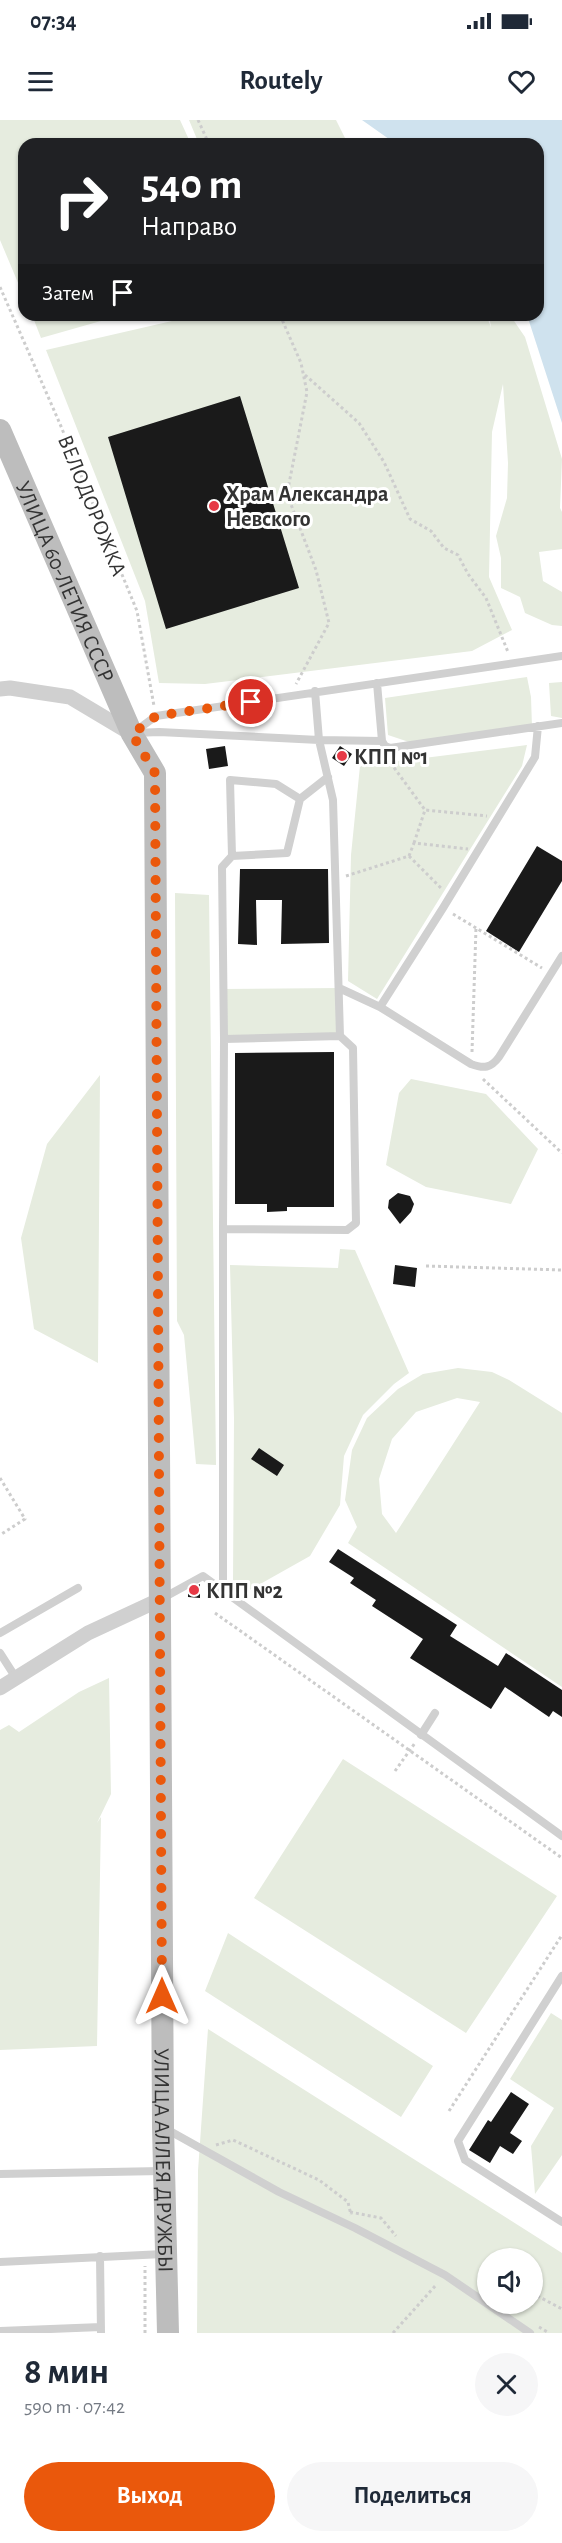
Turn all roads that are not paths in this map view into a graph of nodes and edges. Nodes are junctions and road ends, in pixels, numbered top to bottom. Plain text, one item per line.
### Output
1 (2, 439) edge
2 (562, 656) edge
3 (376, 683) junction
4 (0, 689) edge
5 (315, 691) junction
6 (562, 723) edge
7 (538, 726) junction
8 (132, 734) junction
9 (319, 740) junction
10 (382, 741) junction
11 (328, 777) junction
12 (300, 799) junction
13 (232, 856) junction
14 (562, 956) edge
15 (339, 988) junction
16 (380, 1006) junction
17 (340, 1036) junction
18 (224, 1039) junction
19 (223, 1229) junction
20 (78, 1588) dead end
21 (223, 1592) junction
22 (159, 1600) junction
23 (0, 1633) edge
24 (0, 1653) edge
25 (16, 1678) junction
26 (0, 1688) edge
27 (435, 1713) dead end
28 (421, 1735) junction
29 (562, 1836) edge
30 (562, 1976) edge
31 (162, 2127) junction
32 (163, 2170) junction
33 (0, 2174) edge
34 (562, 2222) edge
35 (166, 2254) junction
36 (100, 2256) junction
37 (0, 2262) edge
38 (101, 2330) edge
39 (0, 2331) edge
40 (168, 2333) edge
41 (530, 2333) edge

1 - 8 main road, УЛИЦА 60-ЛЕТИЯ СССР
2 - 3 lane
3 - 5 lane
3 - 10 lane
4 - 8 street
5 - 8 lane
5 - 9 lane
6 - 7 lane
7 - 10 lane
7 - 16 lane
8 - 9 lane
8 - 22 main road, УЛИЦА АЛЛЕЯ ДРУЖБЫ
9 - 10 lane
9 - 11 lane
11 - 12 lane
11 - 15 lane
12 - 13 lane
12 - 13 lane
13 - 18 lane
14 - 16 lane
15 - 16 lane
15 - 17 lane
17 - 18 lane
17 - 19 lane
18 - 19 lane
19 - 21 lane
20 - 23 lane
21 - 22 lane
21 - 28 lane
22 - 25 street
22 - 31 main road, УЛИЦА АЛЛЕЯ ДРУЖБЫ
24 - 25 lane
25 - 26 street
27 - 28 lane
28 - 29 lane
30 - 34 lane
31 - 32 main road, УЛИЦА АЛЛЕЯ ДРУЖБЫ
31 - 41 lane
32 - 33 lane
32 - 35 main road, УЛИЦА АЛЛЕЯ ДРУЖБЫ
35 - 36 lane
35 - 40 main road, УЛИЦА АЛЛЕЯ ДРУЖБЫ
36 - 37 lane
36 - 38 lane
38 - 39 lane

